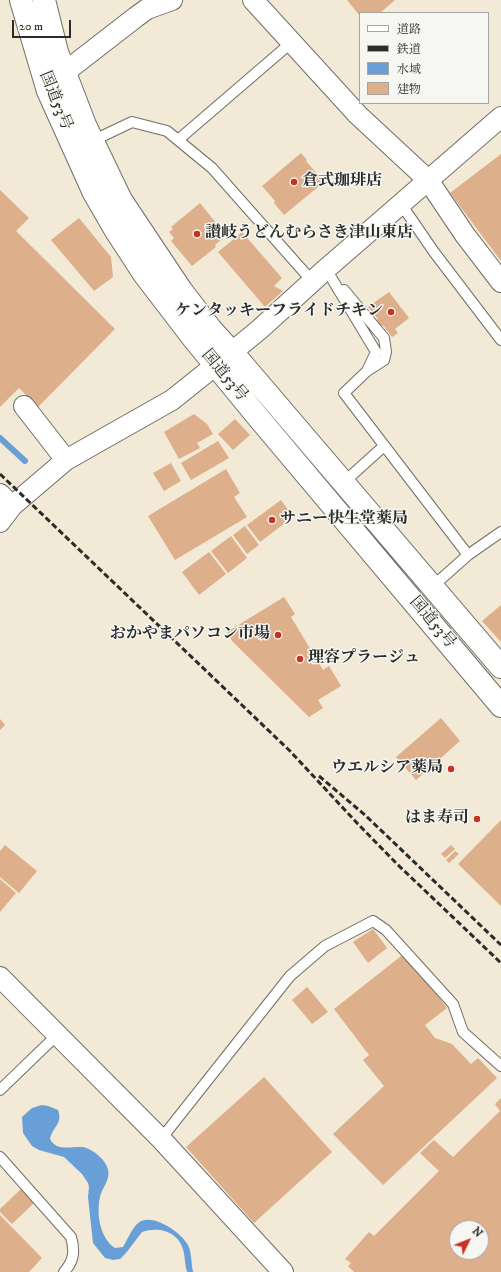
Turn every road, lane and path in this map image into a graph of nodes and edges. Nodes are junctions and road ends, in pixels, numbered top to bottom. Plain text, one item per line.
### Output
1 (21, 0) edge
2 (44, 0) edge
3 (172, 0) edge
4 (254, 0) edge
5 (292, 42) junction
6 (65, 72) junction
7 (45, 81) junction
8 (501, 117) edge
9 (178, 140) junction
10 (83, 145) junction
11 (428, 180) junction
12 (400, 204) junction
13 (319, 275) junction
14 (501, 282) edge
15 (501, 340) edge
16 (224, 359) junction
17 (367, 371) junction
18 (24, 406) dead end
19 (384, 446) junction
20 (66, 460) junction
21 (343, 483) junction
22 (327, 498) junction
23 (4, 507) edge
24 (501, 532) edge
25 (468, 555) junction
26 (432, 587) junction
27 (501, 667) edge
28 (501, 706) edge
29 (0, 977) edge
30 (57, 1035) junction
31 (501, 1066) edge
32 (0, 1090) edge
33 (161, 1140) junction
34 (0, 1157) edge
35 (64, 1272) edge
36 (283, 1272) edge

1 - 7 highway, 国道53号
2 - 6 highway, 国道53号
3 - 6 street
4 - 5 street
5 - 9 lane
5 - 11 street
6 - 7 street
6 - 10 highway, 国道53号
7 - 10 highway, 国道53号
8 - 11 street
9 - 10 lane
9 - 13 lane
10 - 16 highway, 国道53号
11 - 12 street
11 - 14 street
12 - 13 street
12 - 15 lane
13 - 16 street
13 - 17 lane
13 - 17 lane
16 - 20 street
16 - 21 highway, 国道53号
16 - 22 highway, 国道53号
17 - 19 lane
18 - 20 street
19 - 21 lane
19 - 25 lane
20 - 23 street
21 - 22 street
21 - 26 highway, 国道53号
22 - 28 highway, 国道53号
24 - 25 lane
25 - 26 lane
26 - 27 highway, 国道53号
29 - 30 street
30 - 32 lane
30 - 33 street
31 - 33 lane
33 - 36 street
34 - 35 lane

